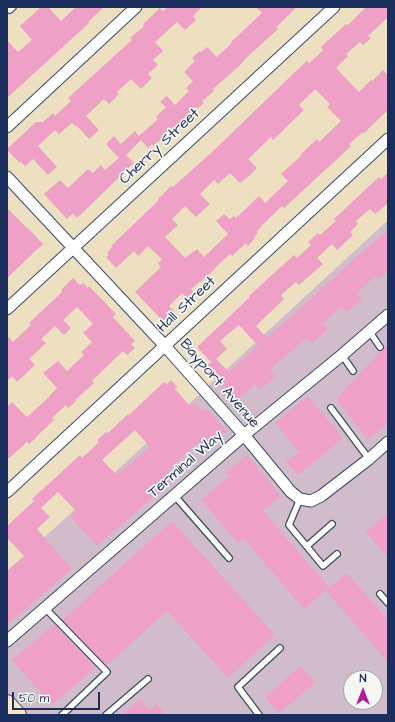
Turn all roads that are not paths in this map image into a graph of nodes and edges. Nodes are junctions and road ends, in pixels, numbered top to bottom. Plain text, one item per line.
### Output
1 (7, 7) edge
2 (13, 7) edge
3 (136, 7) edge
4 (334, 7) edge
5 (7, 127) edge
6 (388, 139) edge
7 (7, 177) edge
8 (72, 248) junction
9 (7, 309) edge
10 (388, 315) edge
11 (369, 332) junction
12 (165, 346) junction
13 (380, 347) dead end
14 (342, 355) junction
15 (354, 371) dead end
16 (331, 408) dead end
17 (244, 435) junction
18 (388, 442) edge
19 (369, 459) junction
20 (7, 492) edge
21 (174, 495) junction
22 (305, 500) junction
23 (332, 524) dead end
24 (306, 546) junction
25 (337, 554) dead end
26 (229, 558) dead end
27 (380, 594) dead end
28 (388, 603) edge
29 (45, 608) junction
30 (7, 641) edge
31 (280, 648) dead end
32 (148, 679) dead end
33 (7, 703) edge
34 (18, 715) edge
35 (62, 715) edge
36 (106, 715) edge
37 (259, 715) edge

1 - 2 lane
3 - 5 street
4 - 8 street, Cherry Street
6 - 12 street, Hall Street
7 - 8 street, Bayport Avenue
8 - 9 street, Cherry Street
8 - 12 street, Bayport Avenue
10 - 11 street, Terminal Way
11 - 13 lane
11 - 14 street, Terminal Way
12 - 17 street, Bayport Avenue
12 - 20 street, Hall Street
14 - 15 lane
14 - 17 street, Terminal Way
16 - 19 lane
17 - 21 street, Terminal Way
17 - 22 street, Bayport Avenue
18 - 19 street
19 - 22 street
21 - 26 lane
21 - 29 street, Terminal Way
22 - 24 lane
23 - 24 lane
24 - 25 lane
27 - 28 lane
29 - 30 street, Terminal Way
29 - 35 lane
31 - 37 lane
32 - 36 lane
33 - 34 main road

